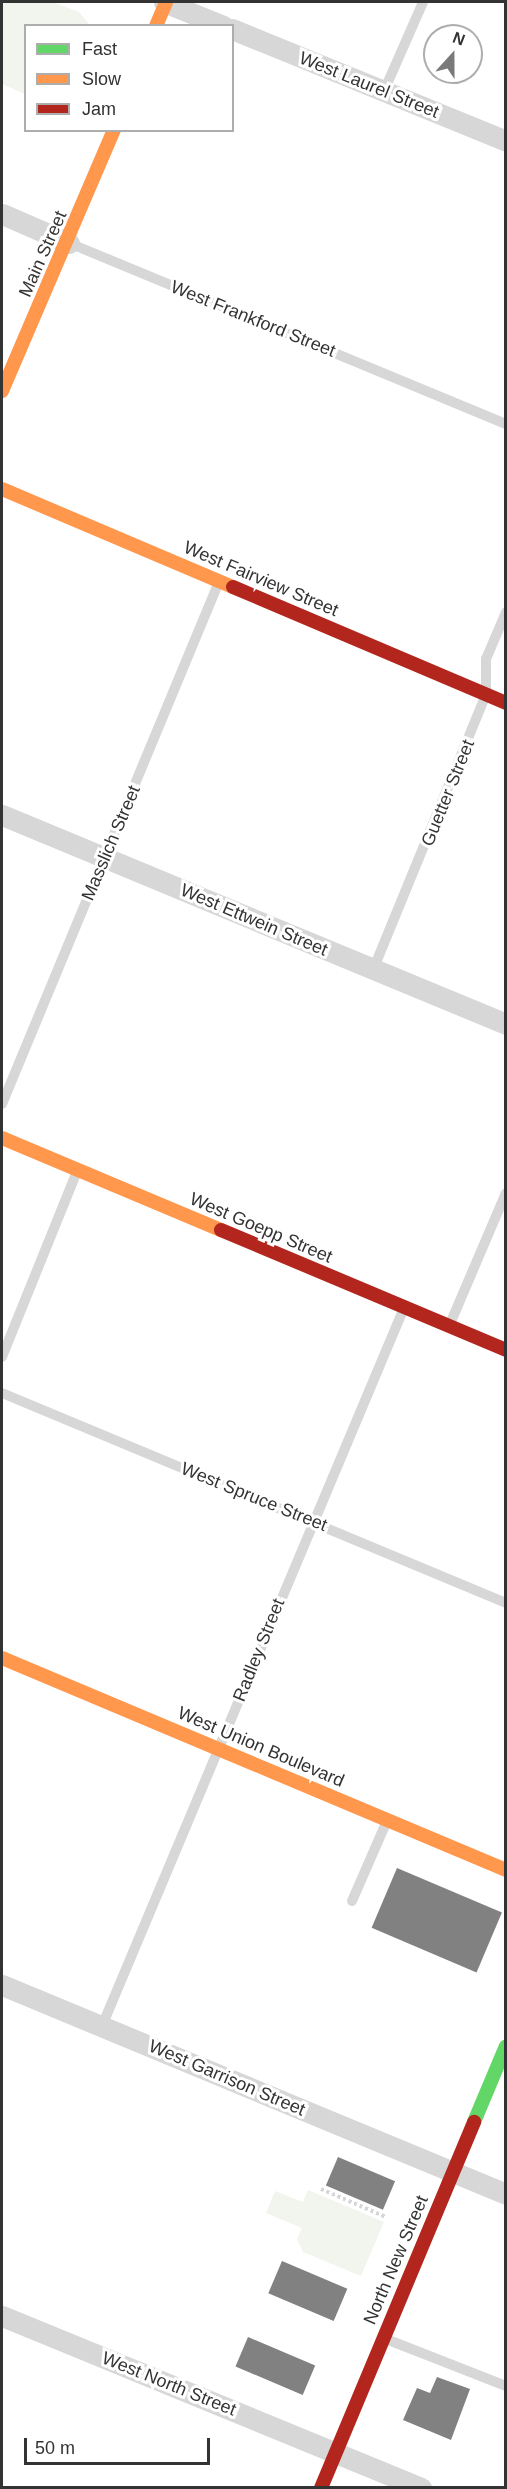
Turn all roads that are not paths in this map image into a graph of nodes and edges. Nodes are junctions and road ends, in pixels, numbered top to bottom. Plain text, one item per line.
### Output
1 (165, 2) edge
2 (423, 2) edge
3 (157, 24) edge
4 (218, 24) edge
5 (234, 30) edge
6 (384, 91) junction
7 (113, 132) edge
8 (506, 141) edge
9 (2, 214) edge
10 (69, 243) junction
11 (2, 391) edge
12 (506, 424) edge
13 (2, 489) edge
14 (220, 581) junction
15 (506, 612) edge
16 (486, 695) junction
17 (506, 703) edge
18 (2, 815) edge
19 (105, 857) junction
20 (373, 970) junction
21 (506, 1024) edge
22 (2, 1104) edge
23 (2, 1138) edge
24 (78, 1170) junction
25 (506, 1193) edge
26 (404, 1308) junction
27 (449, 1327) junction
28 (506, 1350) edge
29 (2, 1357) edge
30 (2, 1393) edge
31 (312, 1521) junction
32 (506, 1603) edge
33 (2, 1658) edge
34 (218, 1748) junction
35 (387, 1820) junction
36 (506, 1870) edge
37 (352, 1902) dead end
38 (2, 1985) edge
39 (102, 2026) junction
40 (506, 2046) edge
41 (452, 2172) junction
42 (506, 2194) edge
43 (2, 2316) edge
44 (383, 2338) junction
45 (506, 2386) edge
46 (336, 2452) junction
47 (321, 2487) edge
48 (421, 2487) edge

1 - 3 street
1 - 4 street
2 - 6 lane
5 - 6 street, West Laurel Street
6 - 8 street, West Laurel Street
7 - 10 street, Main Street
9 - 10 street, West Frankford Street
10 - 11 street, Main Street
10 - 12 lane, West Frankford Street
13 - 14 street, West Fairview Street
14 - 16 street, West Fairview Street
14 - 19 lane, Masslich Street
15 - 16 lane, Guetter Street
16 - 17 street, West Fairview Street
16 - 20 lane, Guetter Street
18 - 19 street, West Ettwein Street
19 - 20 street, West Ettwein Street
19 - 22 lane, Masslich Street
20 - 21 street, West Ettwein Street
23 - 24 street, West Goepp Street
24 - 26 street, West Goepp Street
24 - 29 lane
25 - 27 lane
26 - 27 street, West Goepp Street
26 - 31 lane, Radley Street
27 - 28 street, West Goepp Street
30 - 31 lane, West Spruce Street
31 - 32 lane, West Spruce Street
31 - 34 lane, Radley Street
33 - 34 street, West Union Boulevard
34 - 35 street, West Union Boulevard
34 - 39 lane, Radley Street
35 - 36 street, West Union Boulevard
35 - 37 lane
38 - 39 street, West Garrison Street
39 - 41 street, West Garrison Street
40 - 41 street, North New Street
41 - 42 street, West Garrison Street
41 - 44 street, North New Street
43 - 46 street, West North Street
44 - 45 lane
44 - 46 street, North New Street
46 - 47 street, North New Street
46 - 48 street, West North Street

